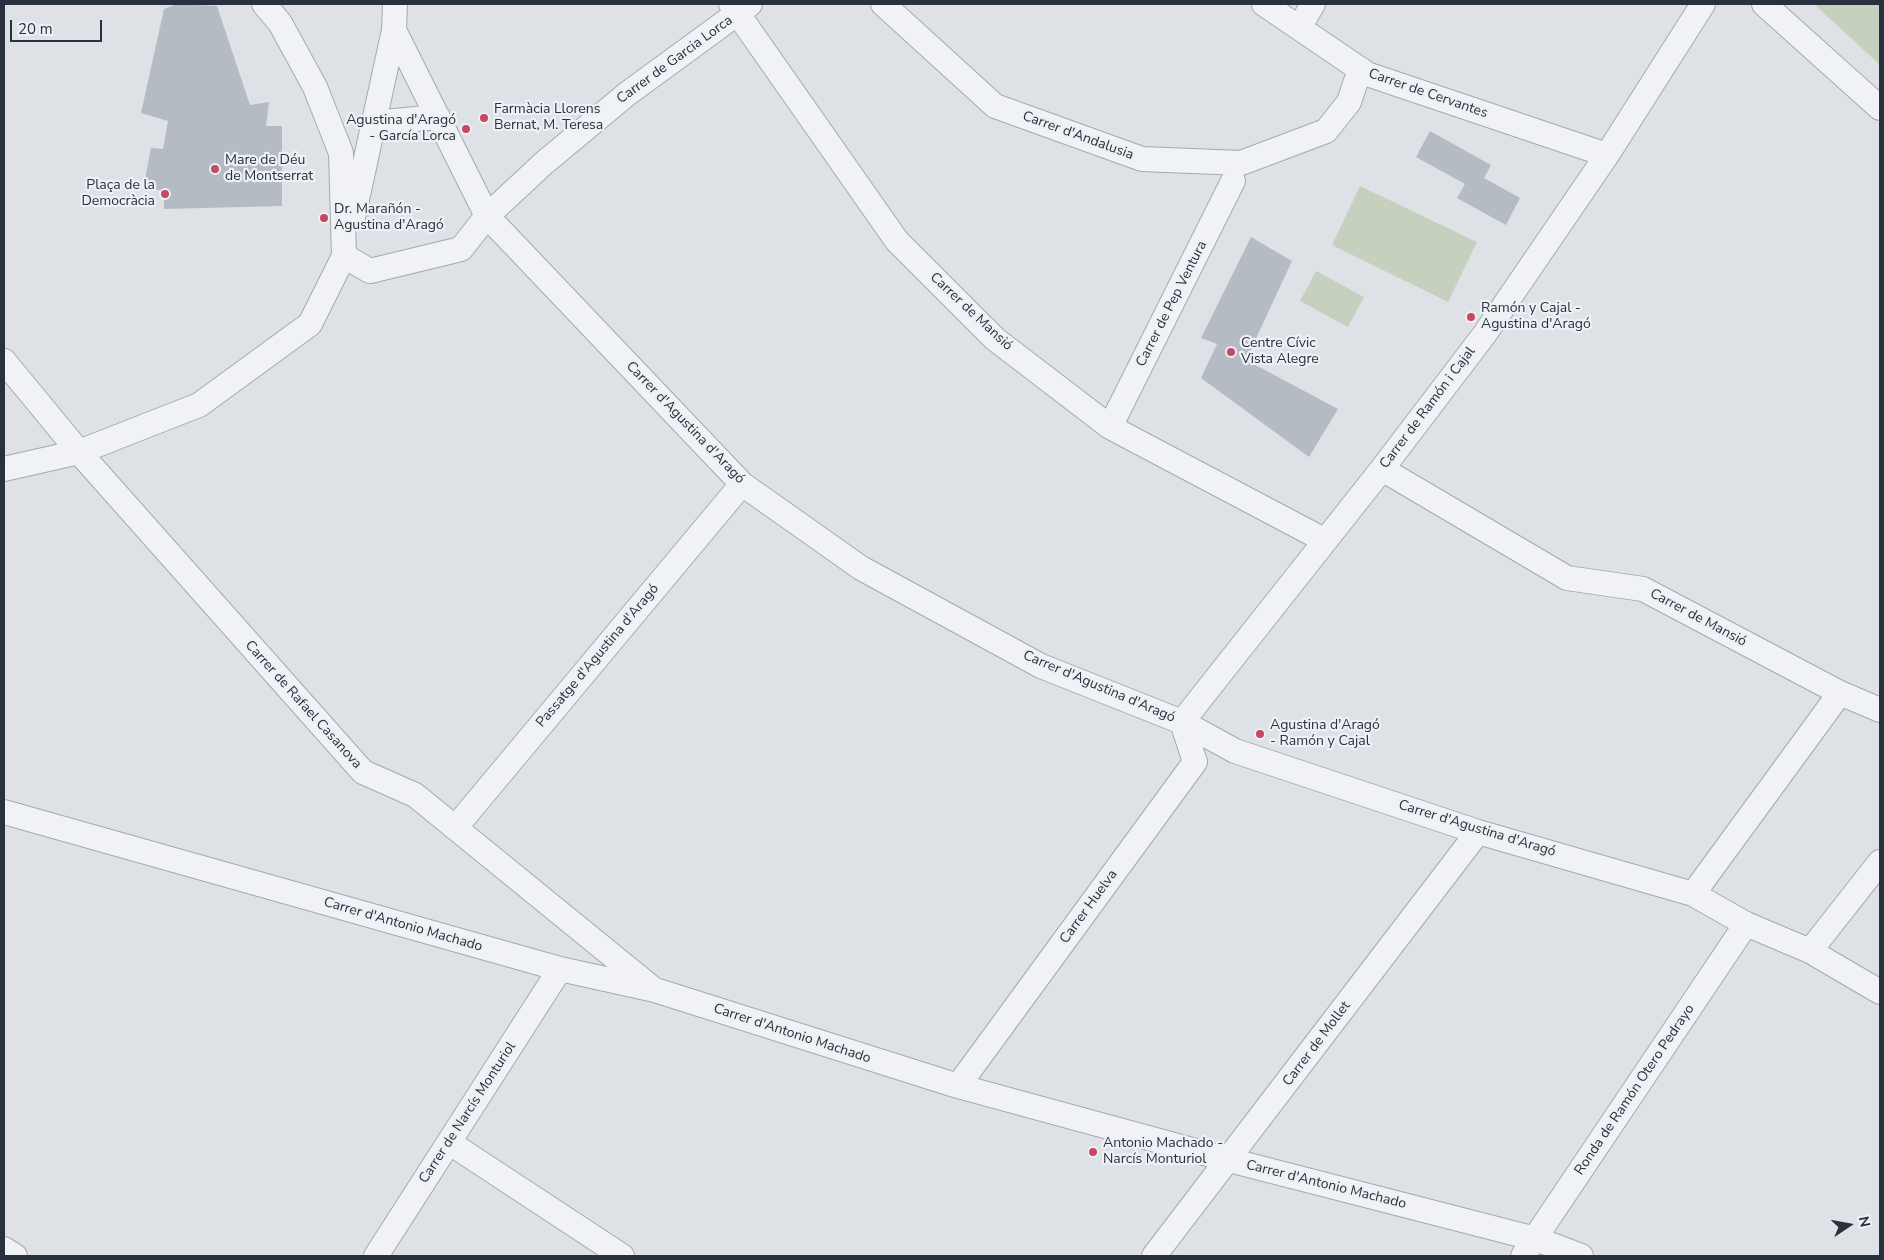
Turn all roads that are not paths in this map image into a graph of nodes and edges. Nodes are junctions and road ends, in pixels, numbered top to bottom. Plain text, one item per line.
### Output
1 (264, 4) edge
2 (395, 4) edge
3 (883, 4) edge
4 (1264, 4) edge
5 (1313, 4) edge
6 (1702, 4) edge
7 (1764, 4) edge
8 (740, 7) edge
9 (1298, 28) junction
10 (394, 30) junction
11 (1360, 69) junction
12 (1880, 108) edge
13 (438, 117) junction
14 (373, 123) junction
15 (1607, 155) junction
16 (1233, 181) dead end
17 (487, 216) junction
18 (344, 256) junction
19 (4, 361) edge
20 (1110, 427) junction
21 (79, 452) junction
22 (4, 469) edge
23 (1382, 469) junction
24 (742, 484) junction
25 (1324, 540) junction
26 (1840, 693) junction
27 (1880, 710) edge
28 (1182, 722) junction
29 (4, 812) edge
30 (454, 828) junction
31 (1478, 832) junction
32 (1880, 862) edge
33 (1693, 894) junction
34 (1746, 924) junction
35 (1810, 951) junction
36 (560, 969) junction
37 (655, 990) junction
38 (1880, 992) edge
39 (958, 1086) junction
40 (450, 1143) junction
41 (1229, 1160) junction
42 (1530, 1247) edge
43 (4, 1249) edge
44 (15, 1256) edge
45 (376, 1256) edge
46 (622, 1256) edge
47 (1154, 1256) edge
48 (1581, 1256) edge

1 - 18 street
2 - 10 street, Carrer d'Agustina d'Aragó
3 - 11 street, Carrer d'Andalusia
4 - 9 street, Carrer de Cervantes
5 - 9 street
6 - 15 street, Carrer de Ramón i Cajal
7 - 12 street
8 - 17 street, Carrer de Garcia Lorca
8 - 20 street, Carrer de Mansió
9 - 11 street, Carrer de Cervantes
10 - 13 street, Carrer d'Agustina d'Aragó
10 - 14 street, Carrer d'Agustina d'Aragó
11 - 15 street, Carrer de Cervantes
13 - 14 street
13 - 17 street, Carrer d'Agustina d'Aragó
14 - 18 street, Carrer d'Agustina d'Aragó
15 - 23 street, Carrer de Ramón i Cajal
16 - 20 street, Carrer de Pep Ventura
17 - 18 street
17 - 24 street, Carrer d'Agustina d'Aragó
18 - 21 street
19 - 21 street, Carrer de Rafael Casanova
20 - 25 street, Carrer de Mansió
21 - 22 street
21 - 30 street, Carrer de Rafael Casanova
23 - 25 street, Carrer de Ramón i Cajal
23 - 26 street, Carrer de Mansió
24 - 28 street, Carrer d'Agustina d'Aragó
24 - 30 street, Passatge d'Agustina d'Aragó
25 - 28 street, Carrer de Ramón i Cajal
26 - 27 street, Carrer de Mansió
26 - 33 street
28 - 31 street, Carrer d'Agustina d'Aragó
28 - 39 street, Carrer Huelva
29 - 36 street, Carrer d'Antonio Machado
30 - 37 street, Carrer de Rafael Casanova
31 - 33 street, Carrer d'Agustina d'Aragó
31 - 41 street, Carrer de Mollet
32 - 35 street
33 - 34 street, Carrer d'Agustina d'Aragó
34 - 35 street, Carrer d'Agustina d'Aragó
34 - 42 street, Ronda de Ramón Otero Pedrayo
35 - 38 street, Carrer d'Agustina d'Aragó
36 - 37 street, Carrer d'Antonio Machado
36 - 40 street, Carrer de Narcís Monturiol
37 - 39 street, Carrer d'Antonio Machado
39 - 41 street, Carrer d'Antonio Machado
40 - 45 street, Carrer de Narcís Monturiol
40 - 46 street
41 - 42 street, Carrer d'Antonio Machado
41 - 47 street, Carrer de Mollet
42 - 48 street, Carrer d'Antonio Machado
43 - 44 street

